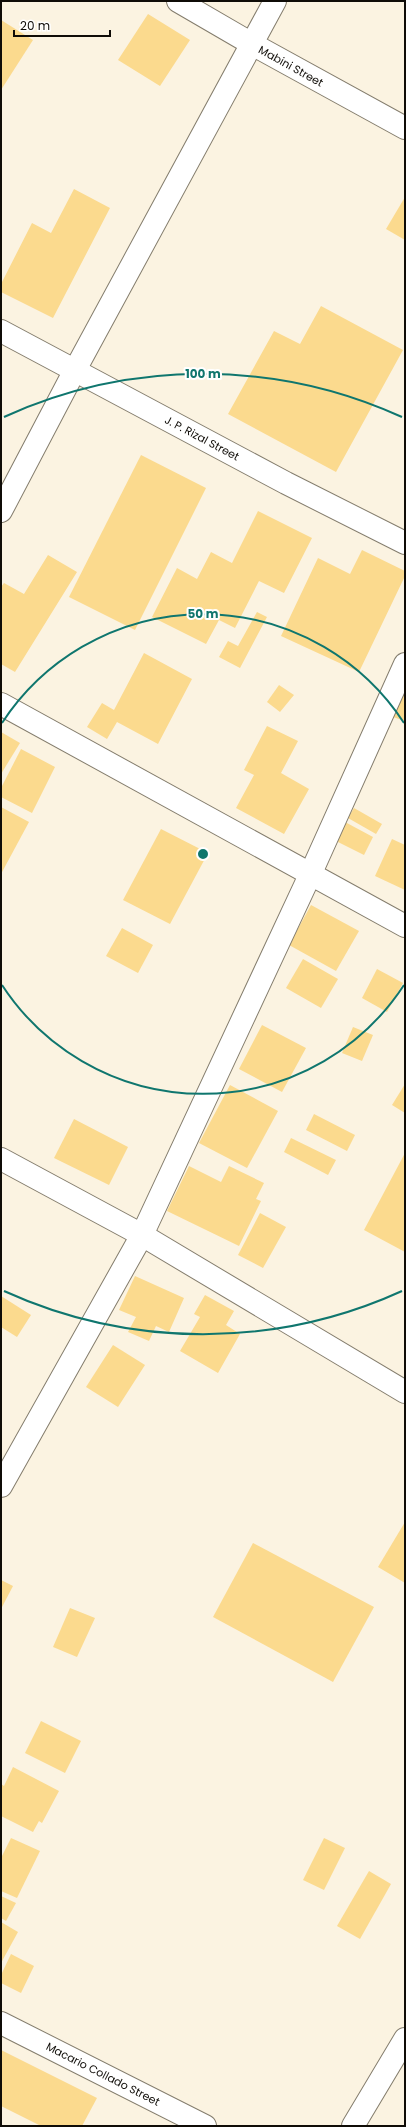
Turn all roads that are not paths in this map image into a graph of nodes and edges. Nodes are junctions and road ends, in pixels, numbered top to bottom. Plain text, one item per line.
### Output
1 (178, 1) edge
2 (275, 1) edge
3 (252, 44) junction
4 (405, 128) edge
5 (1, 331) edge
6 (75, 370) junction
7 (1, 512) edge
8 (405, 543) edge
9 (405, 664) edge
10 (1, 704) edge
11 (310, 875) junction
12 (405, 926) edge
13 (1, 1159) edge
14 (142, 1235) junction
15 (405, 1392) edge
16 (1, 1486) edge
17 (1, 2023) edge
18 (405, 2039) edge
19 (205, 2126) edge
20 (353, 2126) edge

1 - 3 street, Mabini Street
2 - 3 street
3 - 4 street, Mabini Street
3 - 6 street
5 - 6 street, J. P. Rizal Street
6 - 7 street
6 - 8 street, J. P. Rizal Street
9 - 11 street
10 - 11 street
11 - 12 street
11 - 14 street
13 - 14 street
14 - 15 street
14 - 16 street
17 - 19 street, Macario Collado Street
18 - 20 street

